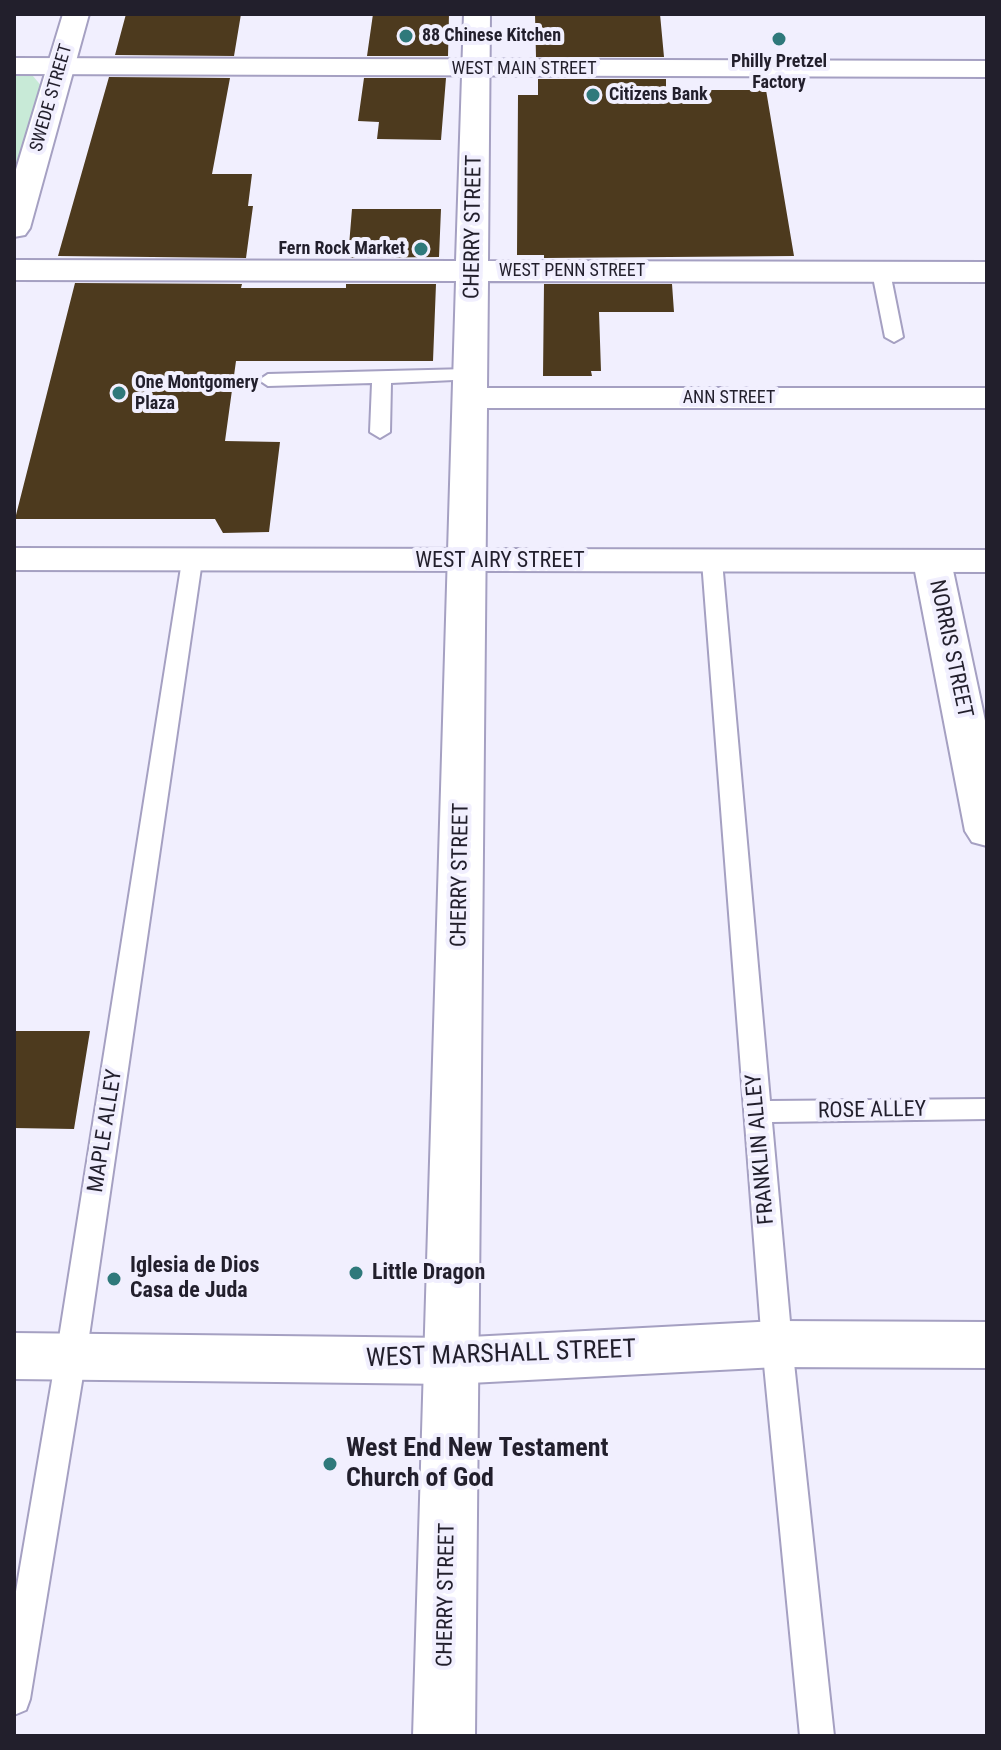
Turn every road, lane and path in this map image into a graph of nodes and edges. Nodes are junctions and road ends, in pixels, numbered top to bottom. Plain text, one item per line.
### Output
1 (76, 14) edge
2 (477, 14) edge
3 (14, 66) edge
4 (61, 66) junction
5 (987, 69) edge
6 (477, 70) junction
7 (14, 228) edge
8 (14, 270) edge
9 (474, 271) junction
10 (881, 272) junction
11 (987, 272) edge
12 (894, 337) dead end
13 (382, 377) junction
14 (268, 380) dead end
15 (469, 386) junction
16 (987, 398) edge
17 (380, 432) dead end
18 (14, 559) edge
19 (192, 561) junction
20 (467, 561) junction
21 (712, 561) junction
22 (932, 561) junction
23 (987, 561) edge
24 (987, 831) edge
25 (987, 1109) edge
26 (757, 1112) junction
27 (777, 1344) junction
28 (987, 1345) edge
29 (14, 1356) edge
30 (71, 1357) junction
31 (451, 1361) junction
32 (14, 1699) edge
33 (444, 1736) edge
34 (817, 1736) edge

1 - 4 street, SWEDE STREET
2 - 6 street, CHERRY STREET
3 - 4 street, WEST MAIN STREET
4 - 6 street, WEST MAIN STREET
4 - 7 street, SWEDE STREET
5 - 6 street, WEST MAIN STREET
6 - 9 street, CHERRY STREET
8 - 9 street, WEST PENN STREET
9 - 10 street, WEST PENN STREET
9 - 15 street, CHERRY STREET
10 - 11 street, WEST PENN STREET
10 - 12 lane
13 - 14 lane
13 - 15 lane
13 - 17 lane
15 - 16 street, ANN STREET
15 - 20 street, CHERRY STREET
18 - 19 street, WEST AIRY STREET
19 - 20 street, WEST AIRY STREET
19 - 30 lane, MAPLE ALLEY
20 - 21 street, WEST AIRY STREET
20 - 31 street, CHERRY STREET
21 - 22 street, WEST AIRY STREET
21 - 26 lane, FRANKLIN ALLEY
22 - 23 street, WEST AIRY STREET
22 - 24 street, NORRIS STREET
25 - 26 lane, ROSE ALLEY
26 - 27 lane, FRANKLIN ALLEY
27 - 28 street, WEST MARSHALL STREET
27 - 31 street, WEST MARSHALL STREET
27 - 34 lane, FRANKLIN ALLEY
29 - 30 street, WEST MARSHALL STREET
30 - 31 street, WEST MARSHALL STREET
30 - 32 lane, MAPLE ALLEY
31 - 33 street, CHERRY STREET

